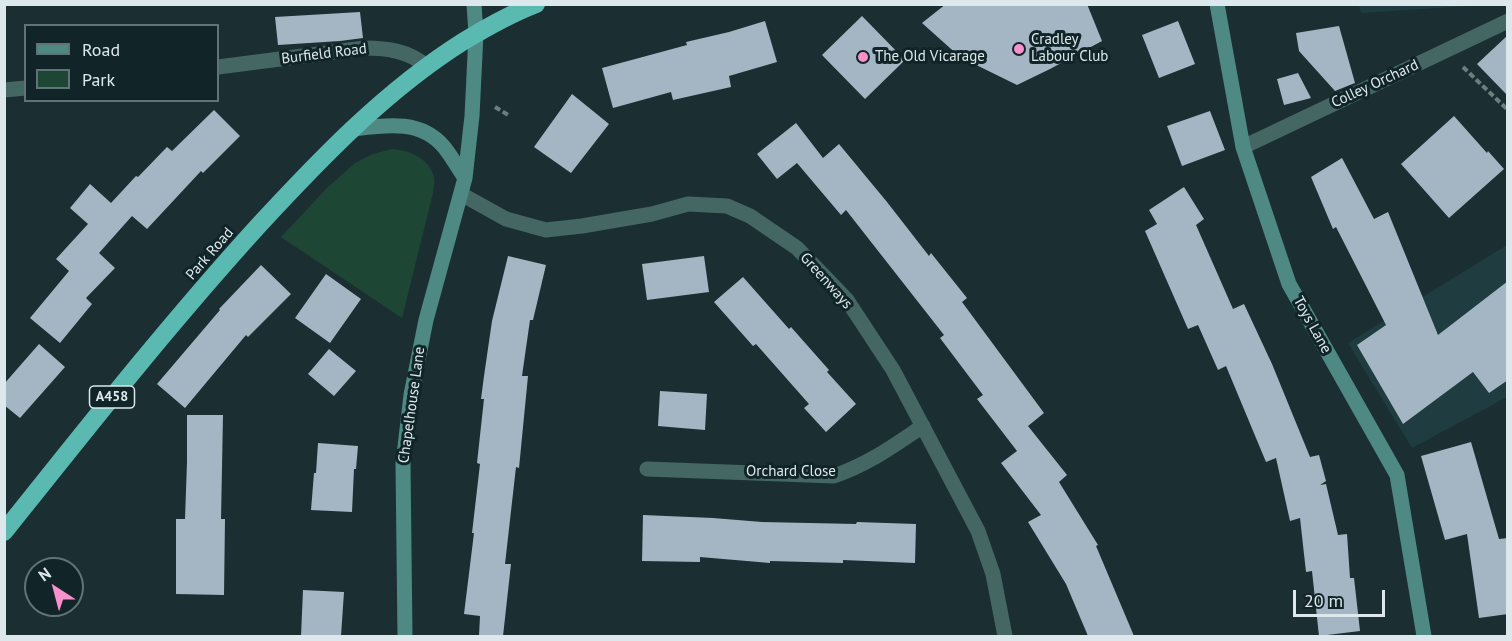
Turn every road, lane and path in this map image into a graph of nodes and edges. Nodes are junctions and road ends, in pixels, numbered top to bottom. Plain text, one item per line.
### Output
1 (474, 4) edge
2 (536, 4) edge
3 (1217, 4) edge
4 (1508, 21) edge
5 (476, 33) junction
6 (1446, 51) junction
7 (426, 66) junction
8 (219, 67) edge
9 (24, 88) edge
10 (4, 90) edge
11 (492, 105) dead end
12 (1508, 110) edge
13 (510, 116) dead end
14 (353, 129) junction
15 (1243, 147) junction
16 (463, 186) junction
17 (923, 426) junction
18 (647, 469) dead end
19 (4, 532) edge
20 (405, 636) edge
21 (1005, 636) edge
22 (1424, 636) edge

1 - 5 street, Chapelhouse Lane
2 - 5 highway, A458
3 - 15 street, Toys Lane
4 - 6 street, Colley Orchard
5 - 7 highway, Park Road / A458
5 - 16 street, Chapelhouse Lane
6 - 12 path
6 - 15 street, Colley Orchard
7 - 8 street, Burfield Road
7 - 14 highway, Park Road / A458
9 - 10 street
11 - 13 path
14 - 16 street
14 - 19 highway, Park Road / A458
15 - 22 street, Toys Lane
16 - 17 street, Greenways
16 - 20 street, Chapelhouse Lane
17 - 18 street, Orchard Close
17 - 21 street, Greenways

